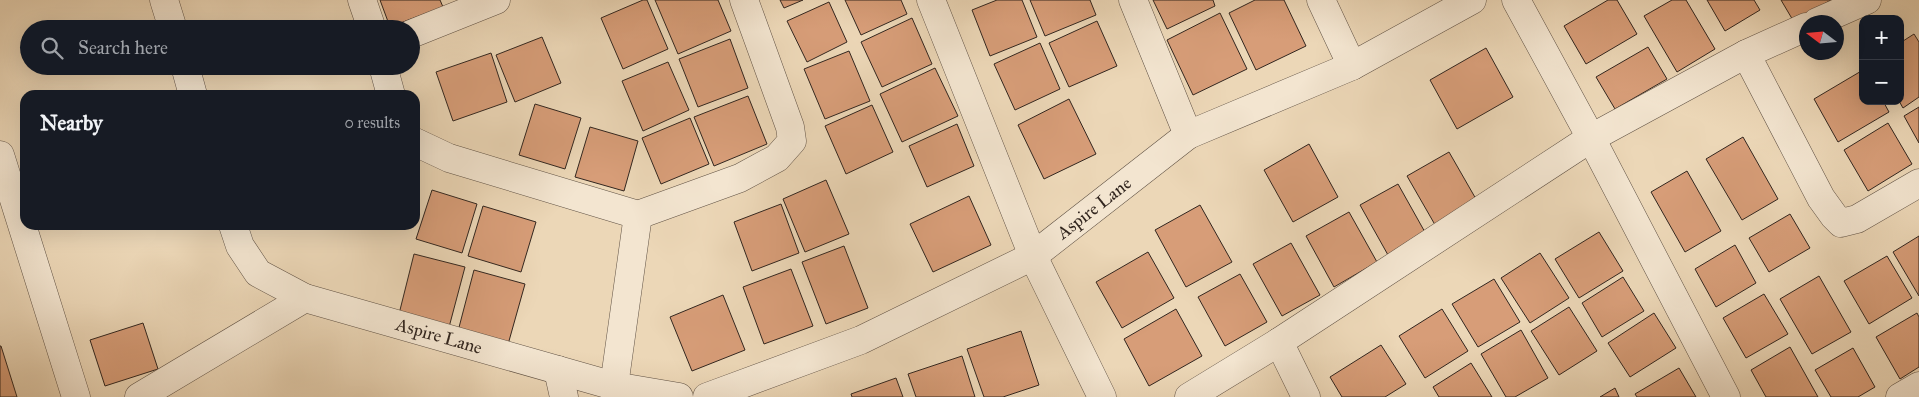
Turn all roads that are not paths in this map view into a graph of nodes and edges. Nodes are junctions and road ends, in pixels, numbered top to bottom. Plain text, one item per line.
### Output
1 (164, 0) edge
2 (362, 0) edge
3 (496, 0) edge
4 (744, 0) edge
5 (931, 0) edge
6 (1133, 0) edge
7 (1321, 0) edge
8 (1472, 0) edge
9 (1516, 0) edge
10 (1867, 0) edge
11 (1833, 15) edge
12 (170, 20) edge
13 (369, 20) edge
14 (420, 30) edge
15 (1799, 30) edge
16 (1746, 54) junction
17 (1352, 66) junction
18 (188, 75) edge
19 (385, 75) edge
20 (192, 90) edge
21 (390, 90) edge
22 (1188, 135) junction
23 (1591, 138) junction
24 (420, 144) edge
25 (0, 155) edge
26 (1919, 183) edge
27 (638, 215) junction
28 (20, 219) edge
29 (24, 230) edge
30 (235, 230) edge
31 (1034, 256) junction
32 (305, 298) junction
33 (1278, 342) junction
34 (558, 370) junction
35 (614, 386) junction
36 (1919, 386) edge
37 (76, 397) edge
38 (139, 397) edge
39 (564, 397) edge
40 (679, 397) edge
41 (706, 397) edge
42 (1102, 397) edge
43 (1189, 397) edge
44 (1306, 397) edge
45 (1726, 397) edge
46 (1900, 397) edge

1 - 12 street
2 - 13 street
3 - 14 street
4 - 27 street
5 - 31 street
6 - 22 street
7 - 17 street
8 - 17 street, Aspire Lane
9 - 23 street
10 - 11 street
15 - 16 street
16 - 23 street
16 - 26 street
17 - 22 street, Aspire Lane
18 - 20 street
19 - 21 street
22 - 31 street, Aspire Lane
23 - 33 street
23 - 45 street
24 - 27 street
25 - 28 street
27 - 35 street
29 - 37 street
30 - 32 street, Aspire Lane
31 - 41 street, Aspire Lane
31 - 42 street
32 - 34 street, Aspire Lane
32 - 38 street
33 - 43 street
33 - 44 street
34 - 35 street, Aspire Lane
34 - 39 street
35 - 40 street, Aspire Lane
36 - 46 street

